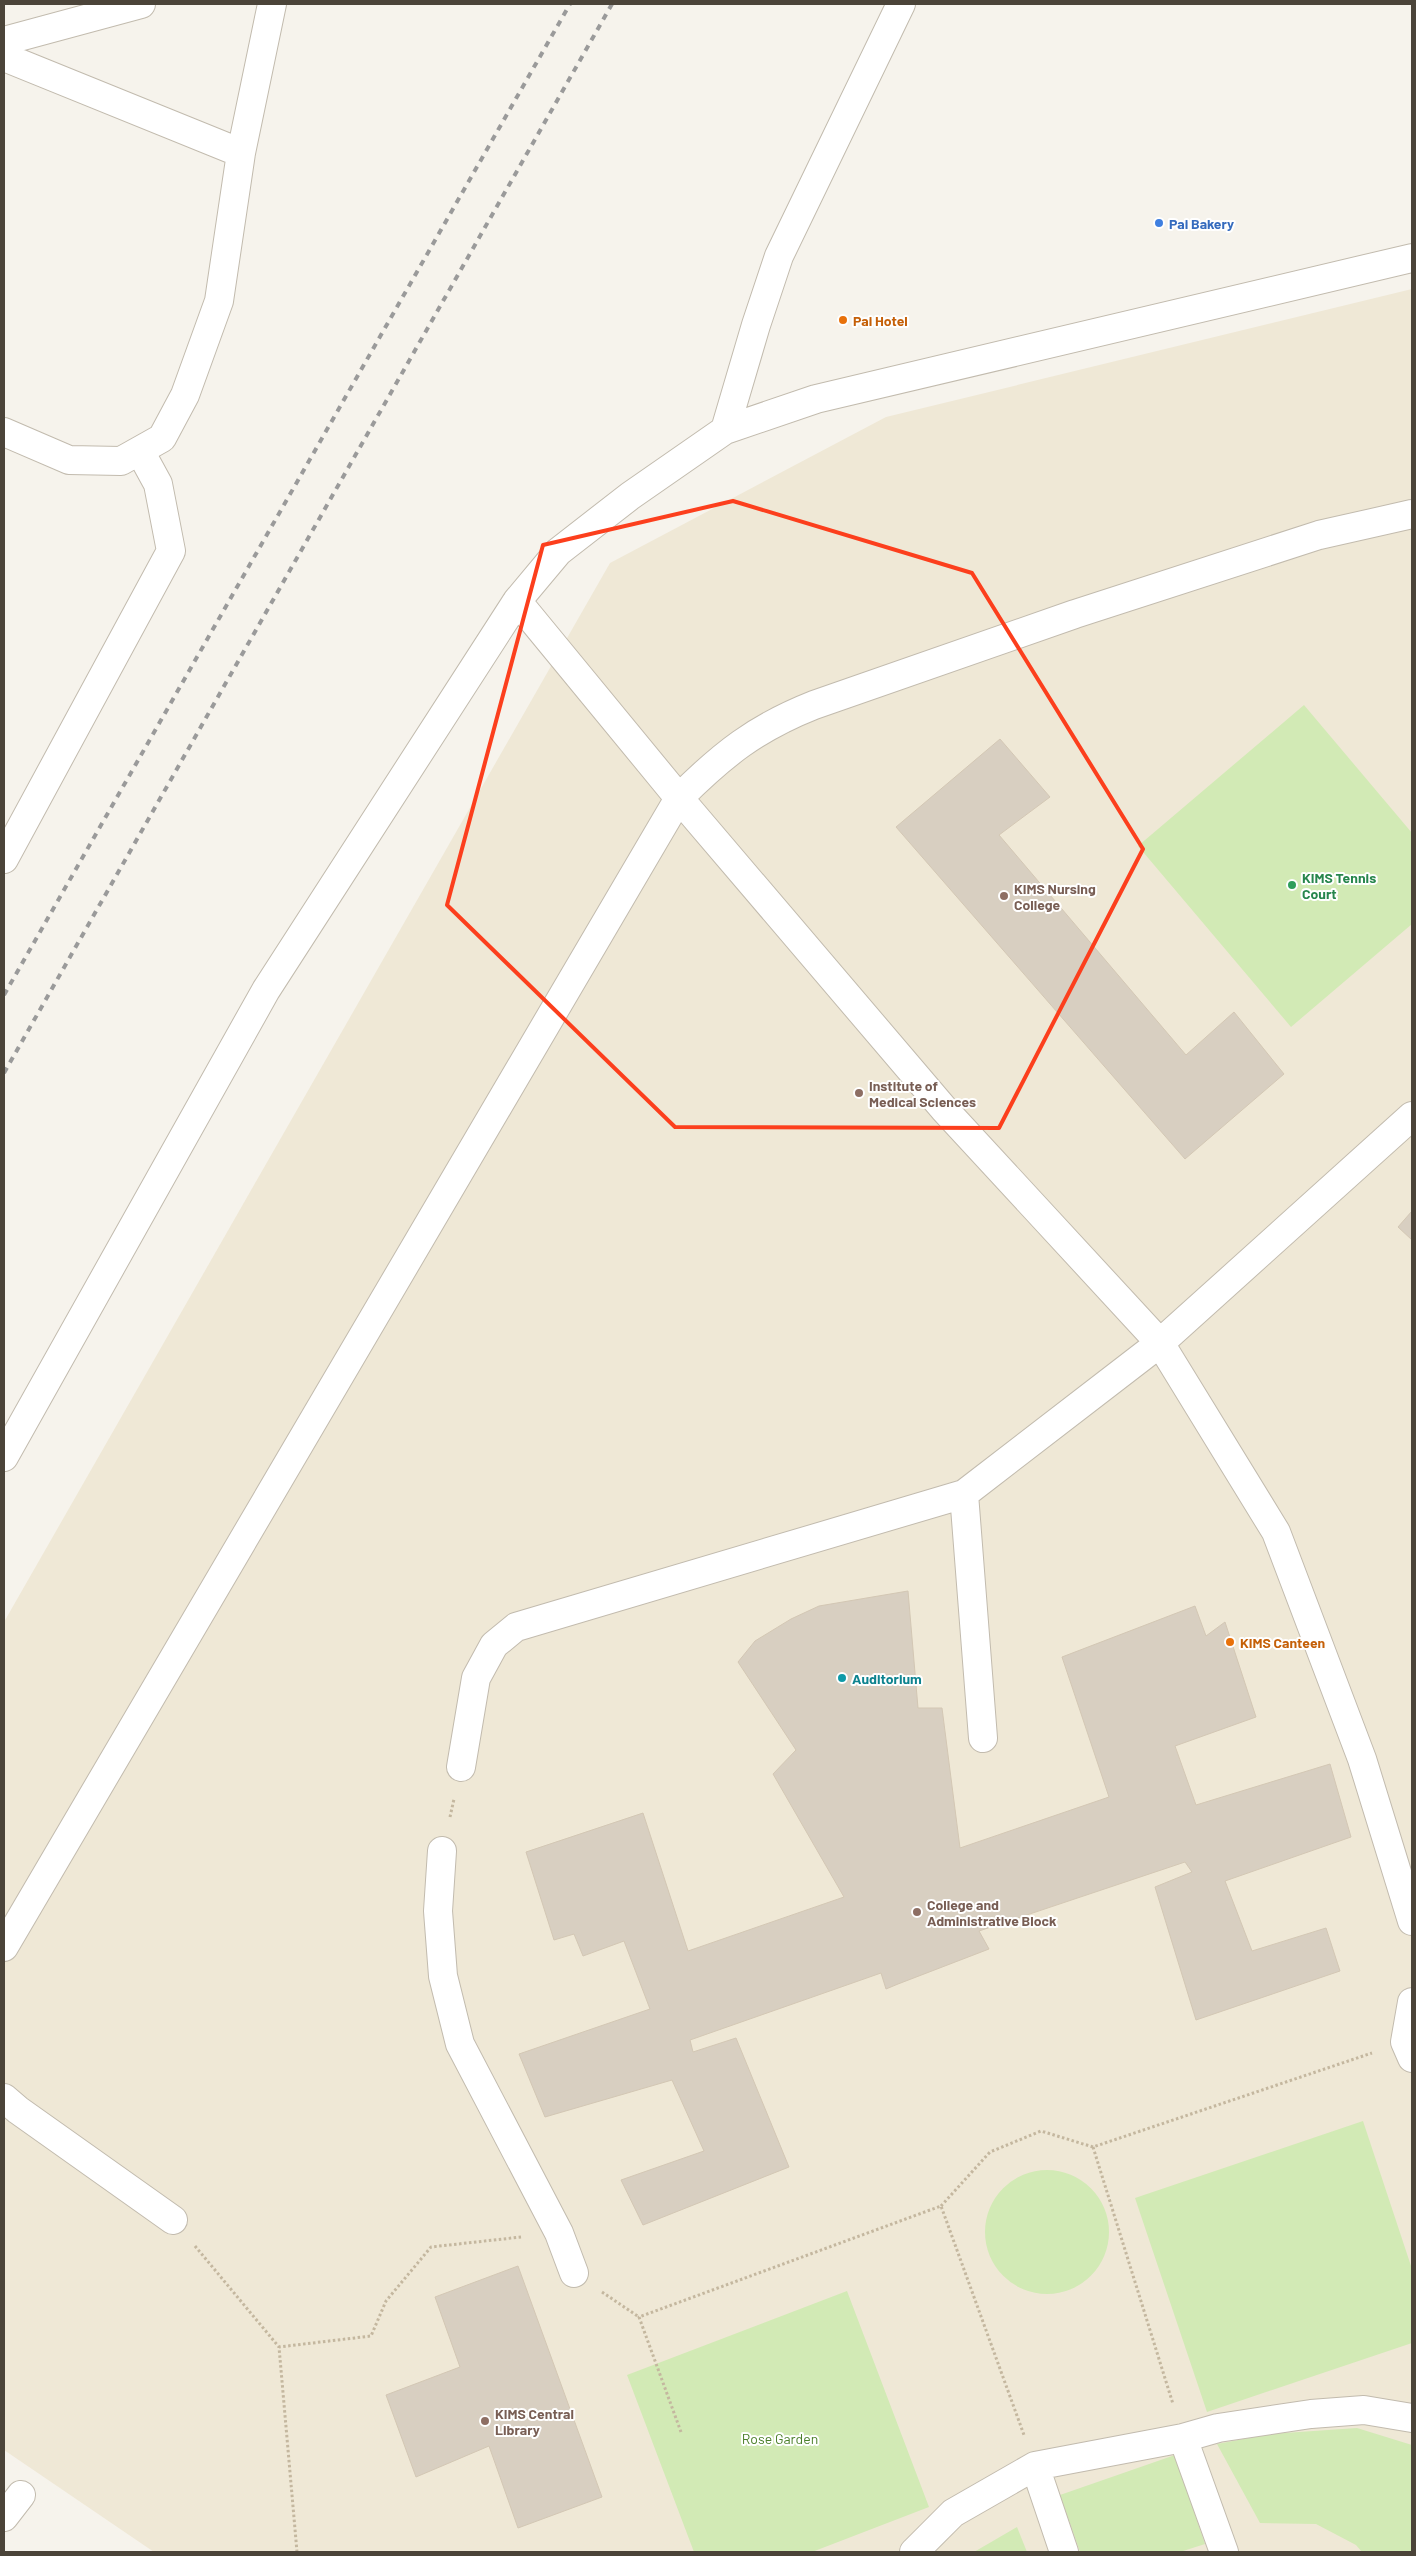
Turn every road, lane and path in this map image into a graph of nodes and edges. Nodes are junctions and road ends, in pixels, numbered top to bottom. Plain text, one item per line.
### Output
1 (141, 4) edge
2 (272, 4) edge
3 (902, 4) edge
4 (4, 40) edge
5 (4, 57) edge
6 (241, 153) junction
7 (1412, 258) edge
8 (725, 430) junction
9 (4, 432) edge
10 (140, 451) junction
11 (1412, 514) edge
12 (517, 602) junction
13 (679, 798) junction
14 (4, 859) edge
15 (1412, 1116) edge
16 (1160, 1343) junction
17 (4, 1458) edge
18 (964, 1494) junction
19 (983, 1738) dead end
20 (461, 1767) joint
21 (442, 1851) joint
22 (1412, 1921) edge
23 (4, 1947) edge
24 (1412, 2002) edge
25 (1409, 2050) edge
26 (4, 2098) edge
27 (1093, 2147) junction
28 (941, 2206) junction
29 (173, 2220) joint
30 (559, 2232) junction
31 (574, 2273) joint
32 (639, 2317) junction
33 (279, 2347) junction
34 (1412, 2418) edge
35 (681, 2432) dead end
36 (1183, 2438) junction
37 (1035, 2466) junction
38 (21, 2495) dead end
39 (4, 2517) edge
40 (297, 2552) edge
41 (914, 2552) edge
42 (1064, 2552) edge
43 (1224, 2552) edge

1 - 4 street
2 - 6 street
3 - 8 street
5 - 6 street
6 - 10 street
7 - 8 street
8 - 12 street
9 - 10 street
10 - 14 street
11 - 13 street
12 - 13 street
12 - 17 street
13 - 16 street
13 - 23 street
15 - 16 street
16 - 18 street
16 - 22 street
18 - 19 street
18 - 20 street
20 - 21 path
21 - 30 street
24 - 25 street
25 - 27 path
26 - 29 street
27 - 28 path
27 - 36 path
28 - 32 path
28 - 37 path
29 - 33 path
30 - 31 street
30 - 33 path
31 - 32 path
32 - 35 path
33 - 40 path
34 - 36 street
36 - 37 street
36 - 43 street
37 - 41 street
37 - 42 street
38 - 39 street

